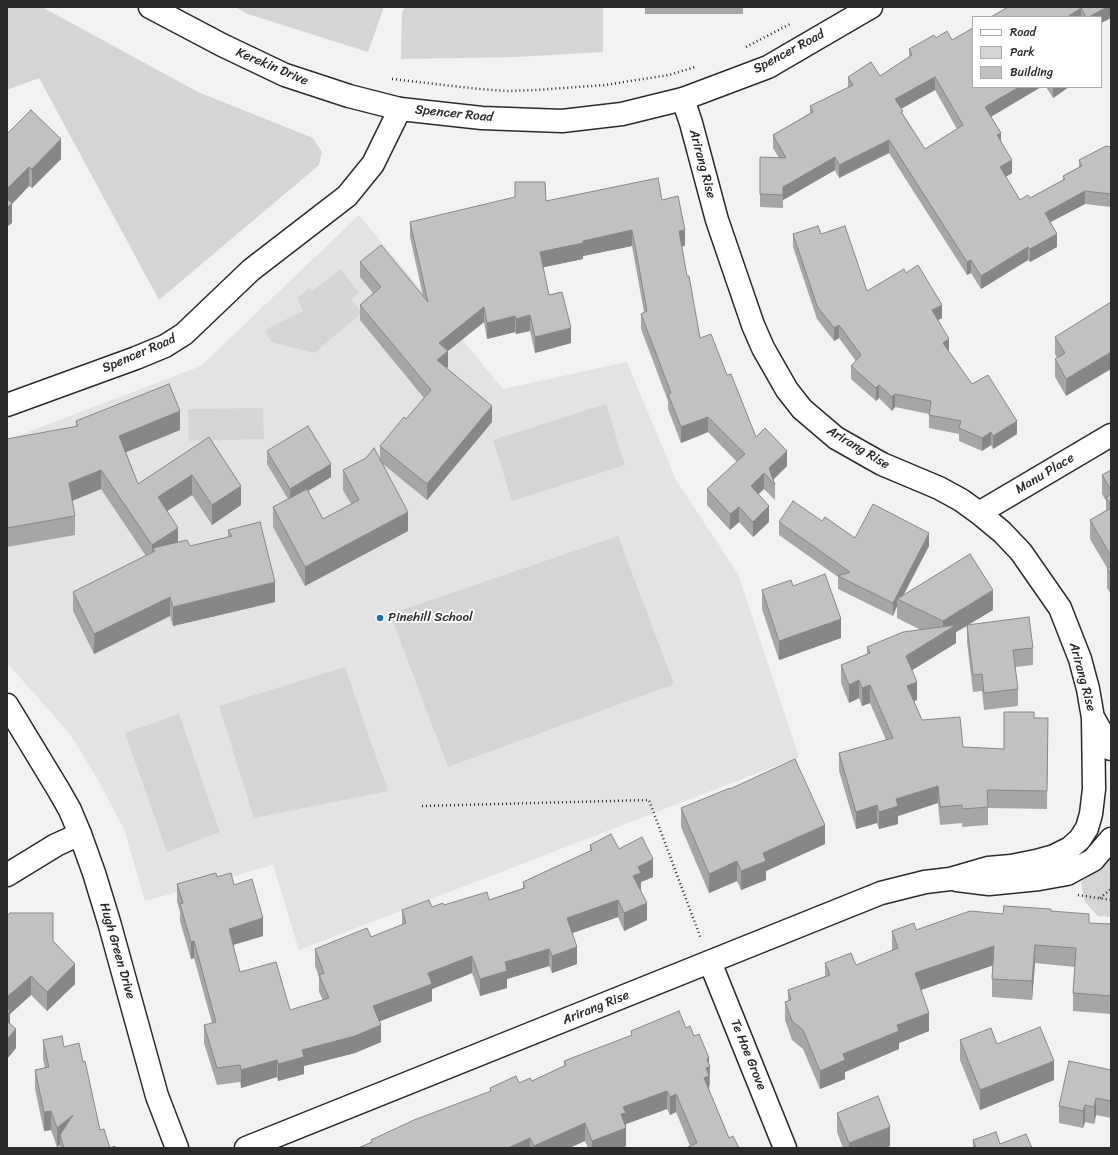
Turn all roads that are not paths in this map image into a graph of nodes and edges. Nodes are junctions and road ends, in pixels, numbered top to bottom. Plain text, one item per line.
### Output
1 (150, 7) edge
2 (871, 7) edge
3 (683, 99) junction
4 (400, 109) junction
5 (7, 405) edge
6 (1111, 435) edge
7 (979, 512) junction
8 (7, 705) edge
9 (1093, 718) junction
10 (7, 735) edge
11 (1111, 749) edge
12 (41, 761) junction
13 (1102, 801) edge
14 (80, 834) junction
15 (1111, 839) edge
16 (7, 875) edge
17 (950, 879) junction
18 (710, 962) junction
19 (177, 1148) edge
20 (246, 1148) edge
21 (785, 1148) edge

1 - 4 street, Kerekin Drive
2 - 3 street, Spencer Road
3 - 4 street, Spencer Road
3 - 7 street, Arirang Rise
4 - 5 street, Spencer Road
6 - 7 street, Manu Place
7 - 9 street, Arirang Rise
8 - 12 street, Hugh Green Drive
9 - 11 street, Arirang Rise
9 - 13 street, Arirang Rise
10 - 12 street, Hugh Green Drive
12 - 14 street, Hugh Green Drive
13 - 17 street, Arirang Rise
14 - 16 street
14 - 19 street, Hugh Green Drive
15 - 17 street, Arirang Rise
17 - 18 street, Arirang Rise
18 - 20 street, Arirang Rise
18 - 21 street, Te Hoe Grove

